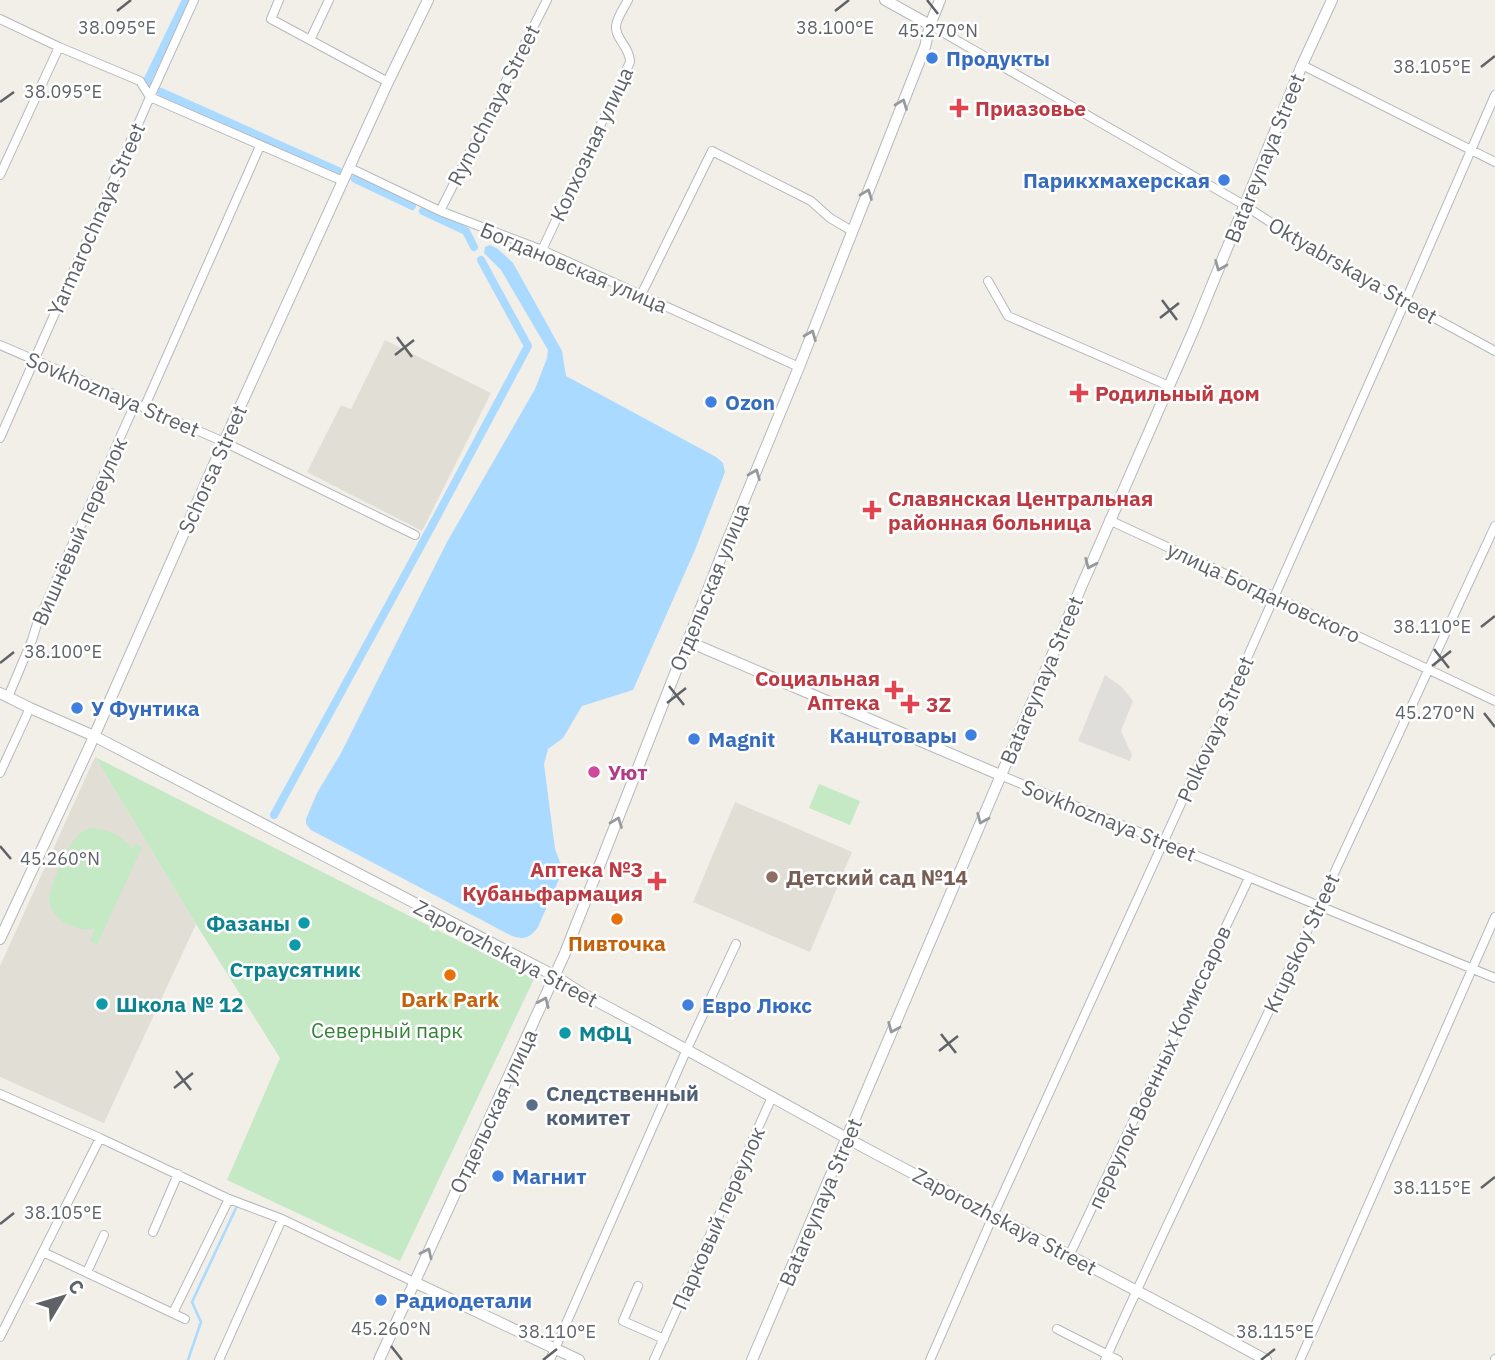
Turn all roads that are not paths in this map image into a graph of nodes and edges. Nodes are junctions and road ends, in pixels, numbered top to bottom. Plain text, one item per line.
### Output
1 (194, 0) edge
2 (279, 0) edge
3 (329, 0) edge
4 (428, 0) edge
5 (547, 0) edge
6 (628, 0) edge
7 (885, 0) edge
8 (940, 0) edge
9 (1332, 0) edge
10 (0, 19) edge
11 (930, 25) junction
12 (310, 40) junction
13 (60, 47) junction
14 (1302, 65) junction
15 (388, 82) junction
16 (1495, 95) edge
17 (150, 97) junction
18 (260, 146) junction
19 (1470, 150) junction
20 (1495, 162) edge
21 (350, 168) junction
22 (0, 175) edge
23 (343, 181) junction
24 (1244, 205) junction
25 (440, 211) junction
26 (852, 231) junction
27 (542, 250) junction
28 (988, 281) dead end
29 (641, 295) junction
30 (1405, 302) junction
31 (0, 345) edge
32 (1495, 351) edge
33 (35, 359) junction
34 (799, 367) junction
35 (1169, 386) junction
36 (135, 404) junction
37 (144, 408) junction
38 (0, 438) edge
39 (224, 442) junction
40 (1110, 520) junction
41 (1495, 526) edge
42 (415, 535) dead end
43 (1273, 596) junction
44 (687, 641) junction
45 (1427, 669) junction
46 (4, 695) edge
47 (1495, 701) edge
48 (30, 708) junction
49 (94, 736) junction
50 (0, 773) edge
51 (1000, 775) junction
52 (1163, 843) junction
53 (1249, 878) junction
54 (1318, 906) junction
55 (1495, 917) edge
56 (0, 939) edge
57 (736, 943) dead end
58 (1473, 969) junction
59 (555, 976) junction
60 (1495, 978) edge
61 (687, 1049) junction
62 (0, 1094) edge
63 (772, 1097) junction
64 (100, 1138) junction
65 (847, 1138) junction
66 (178, 1174) junction
67 (229, 1199) junction
68 (993, 1216) junction
69 (282, 1219) junction
70 (153, 1232) dead end
71 (104, 1235) dead end
72 (43, 1252) junction
73 (1069, 1256) junction
74 (86, 1272) junction
75 (414, 1282) junction
76 (638, 1286) dead end
77 (1137, 1289) junction
78 (173, 1313) junction
79 (185, 1319) dead end
80 (1057, 1329) dead end
81 (0, 1337) edge
82 (664, 1339) junction
83 (555, 1349) junction
84 (1106, 1357) edge
85 (931, 1359) edge
86 (219, 1360) edge
87 (379, 1360) edge
88 (550, 1360) edge
89 (579, 1360) edge
90 (654, 1360) edge
91 (752, 1360) edge
92 (1118, 1360) edge
93 (1266, 1360) edge
94 (1300, 1360) edge

1 - 17 street, Yarmarochnaya Street
2 - 12 street
3 - 12 street
4 - 15 street, Schorsa Street
5 - 25 street, Rynochnaya Street
6 - 27 street, Колхозная улица
7 - 11 street, Oktyabrskaya Street
8 - 11 street, Отдельская улица
9 - 14 street, Batareynaya Street
10 - 13 street
11 - 24 street, Oktyabrskaya Street
26 -> 11 street, Отдельская улица
12 - 15 street
13 - 17 street
13 - 22 street
14 - 19 street
14 - 24 street, Batareynaya Street
15 - 21 street, Schorsa Street
16 - 19 street, Polkovaya Street
17 - 18 street
17 - 33 street, Yarmarochnaya Street
18 - 23 street
18 - 37 street
19 - 20 street
19 - 30 street, Polkovaya Street
21 - 23 street, Schorsa Street
21 - 25 street, Богдановская улица
23 - 39 street, Schorsa Street
24 - 30 street, Oktyabrskaya Street
24 -> 35 street, Batareynaya Street
25 - 27 street, Богдановская улица
26 - 29 street
34 -> 26 street, Отдельская улица
27 - 29 street, Богдановская улица
28 - 35 street
29 - 34 street, Богдановская улица
30 - 32 street, Oktyabrskaya Street
30 - 43 street, Polkovaya Street
31 - 33 street, Sovkhoznaya Street
33 - 36 street, Sovkhoznaya Street
33 - 38 street, Yarmarochnaya Street
44 -> 34 street, Отдельская улица
35 - 40 street, Batareynaya Street
36 - 37 street, Sovkhoznaya Street
36 - 46 street, Вишнёвый переулок
37 - 39 street, Sovkhoznaya Street
39 - 42 street, Sovkhoznaya Street
39 - 49 street, Schorsa Street
40 - 43 street, улица Богдановского
40 -> 51 street, Batareynaya Street
41 - 45 street, Krupskoy Street
43 - 45 street, улица Богдановского
43 - 52 street, Polkovaya Street
44 - 51 street, Sovkhoznaya Street
59 -> 44 street, Отдельская улица
45 - 47 street, улица Богдановского
45 - 54 street, Krupskoy Street
46 - 48 street, Zaporozhskaya Street
48 - 49 street, Zaporozhskaya Street
48 - 50 street
49 - 56 street, Schorsa Street
49 - 59 street, Zaporozhskaya Street
51 - 52 street, Sovkhoznaya Street
51 -> 65 street, Batareynaya Street
52 - 53 street, Sovkhoznaya Street
52 - 68 street, Polkovaya Street
53 - 54 street, Sovkhoznaya Street
53 - 73 street, переулок Военных Комиссаров
54 - 58 street, Sovkhoznaya Street
54 - 77 street, Krupskoy Street
55 - 58 street
57 - 61 street
58 - 60 street, Sovkhoznaya Street
58 - 94 street
59 - 61 street, Zaporozhskaya Street
75 -> 59 street, Отдельская улица
61 - 63 street, Zaporozhskaya Street
61 - 83 street
62 - 64 street
63 - 65 street, Zaporozhskaya Street
63 - 82 street, Парковый переулок
64 - 66 street
64 - 72 street
65 - 68 street, Zaporozhskaya Street
65 - 91 street, Batareynaya Street
66 - 67 street
66 - 70 street
67 - 69 street
67 - 78 street
68 - 73 street, Zaporozhskaya Street
68 - 85 street, Polkovaya Street
69 - 75 street
69 - 86 street
71 - 74 street
72 - 74 street
72 - 81 street
73 - 77 street, Zaporozhskaya Street
74 - 78 street
75 - 83 street
75 - 87 street, Отдельская улица
76 - 82 street
77 - 84 street, Krupskoy Street
77 - 93 street, Zaporozhskaya Street
78 - 79 street
80 - 84 street
82 - 90 street, Парковый переулок
83 - 88 street
83 - 89 street
84 - 92 street

